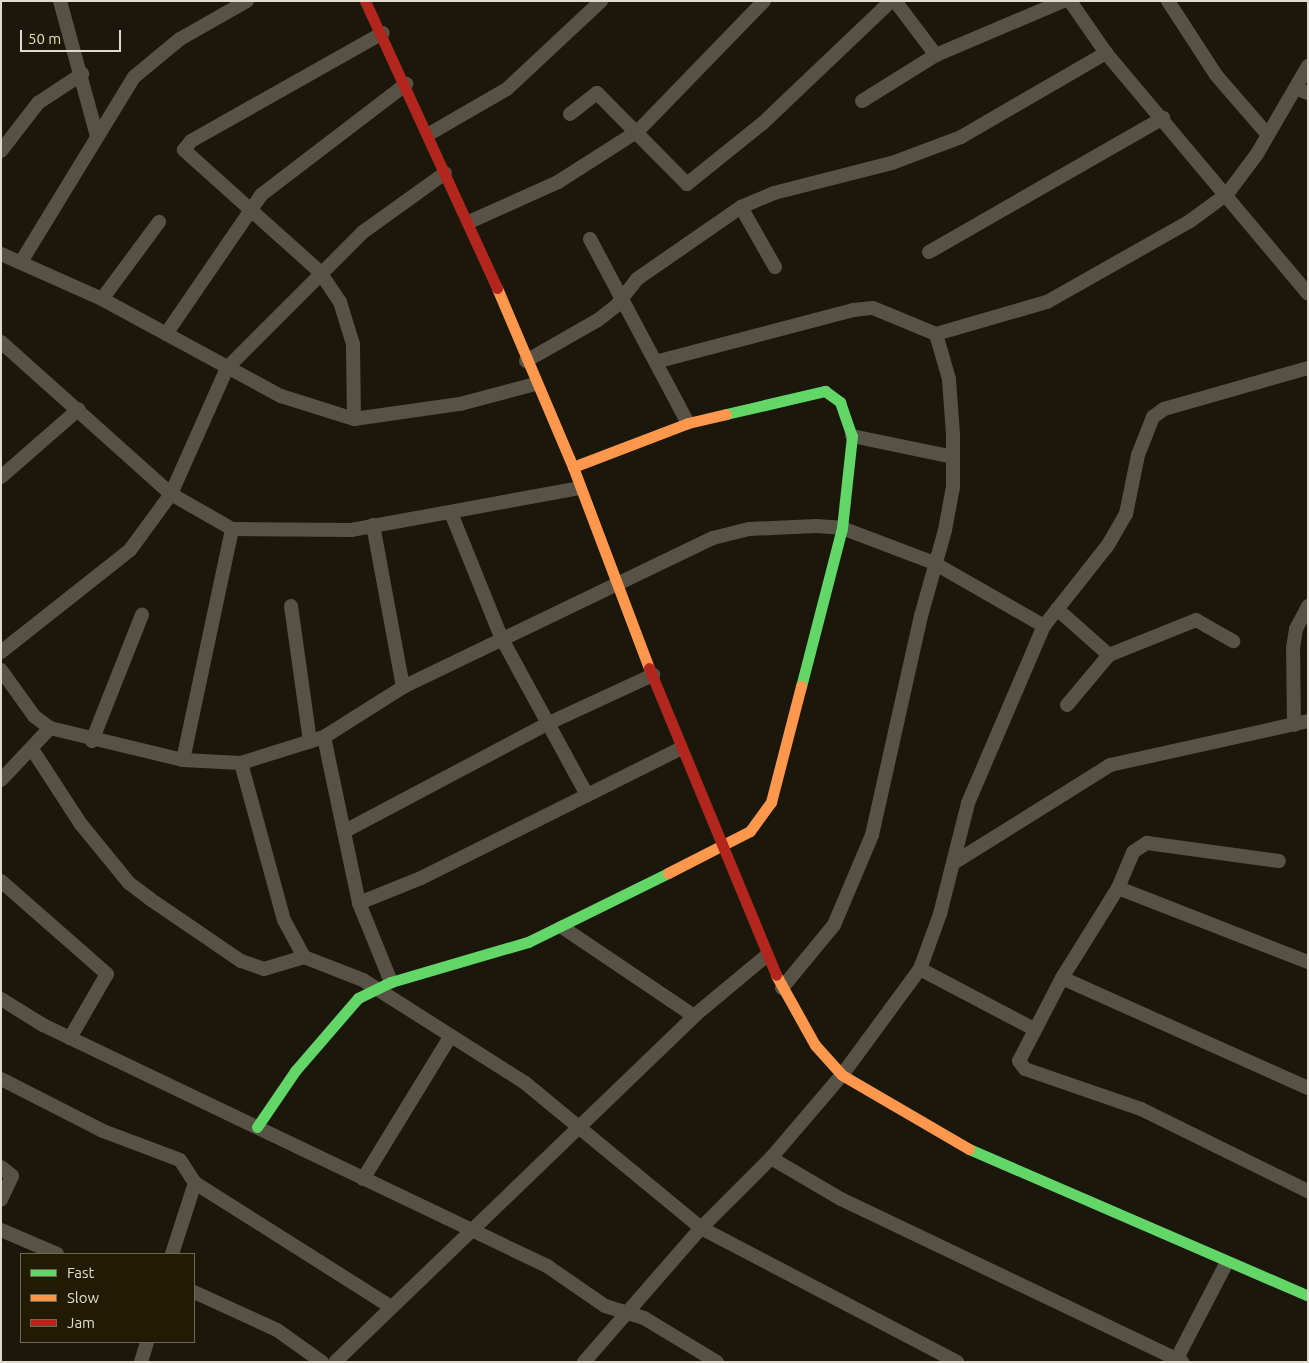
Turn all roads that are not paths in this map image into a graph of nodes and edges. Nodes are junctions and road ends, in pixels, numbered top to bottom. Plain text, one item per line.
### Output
1 (60, 1) edge
2 (247, 1) edge
3 (365, 1) edge
4 (601, 1) edge
5 (764, 1) edge
6 (890, 1) edge
7 (895, 1) edge
8 (1063, 1) edge
9 (1070, 1) edge
10 (1168, 1) edge
11 (233, 4) edge
12 (382, 33) junction
13 (1106, 53) junction
14 (936, 55) junction
15 (1308, 66) edge
16 (82, 74) junction
17 (406, 84) junction
18 (1302, 90) edge
19 (862, 101) dead end
20 (570, 114) dead end
21 (1163, 118) junction
22 (638, 131) junction
23 (96, 133) junction
24 (429, 134) junction
25 (1268, 135) junction
26 (1, 151) edge
27 (445, 173) junction
28 (1227, 194) junction
29 (741, 207) junction
30 (247, 210) junction
31 (159, 222) dead end
32 (469, 222) junction
33 (590, 239) dead end
34 (929, 252) dead end
35 (1, 254) edge
36 (21, 262) junction
37 (775, 267) dead end
38 (320, 272) junction
39 (1308, 294) edge
40 (102, 299) junction
41 (621, 300) junction
42 (166, 334) junction
43 (936, 334) junction
44 (1, 342) edge
45 (526, 361) junction
46 (659, 361) junction
47 (227, 368) junction
48 (1308, 368) edge
49 (534, 384) junction
50 (79, 409) junction
51 (354, 419) junction
52 (688, 423) junction
53 (852, 436) junction
54 (953, 457) junction
55 (573, 467) junction
56 (1, 477) edge
57 (579, 488) junction
58 (171, 494) junction
59 (451, 513) junction
60 (373, 526) junction
61 (842, 528) junction
62 (232, 529) junction
63 (934, 564) junction
64 (618, 586) junction
65 (291, 606) dead end
66 (1308, 606) edge
67 (1057, 610) junction
68 (142, 615) dead end
69 (1044, 626) junction
70 (502, 639) junction
71 (1233, 641) dead end
72 (1, 652) edge
73 (1108, 655) junction
74 (1, 670) edge
75 (653, 674) junction
76 (403, 687) junction
77 (1067, 704) dead end
78 (549, 723) junction
79 (1301, 723) edge
80 (50, 728) junction
81 (324, 737) junction
82 (92, 741) junction
83 (310, 742) junction
84 (32, 749) junction
85 (680, 749) junction
86 (183, 760) junction
87 (241, 763) junction
88 (1, 780) edge
89 (587, 795) junction
90 (345, 831) junction
91 (722, 846) junction
92 (1279, 861) dead end
93 (955, 862) junction
94 (1, 881) edge
95 (1118, 888) junction
96 (360, 903) junction
97 (562, 927) junction
98 (766, 956) junction
99 (304, 957) junction
100 (1308, 962) edge
101 (920, 969) junction
102 (1062, 978) junction
103 (391, 982) junction
104 (376, 988) junction
105 (782, 988) junction
106 (1, 999) edge
107 (694, 1016) junction
108 (1034, 1029) junction
109 (450, 1037) junction
110 (70, 1038) junction
111 (842, 1075) junction
112 (1, 1079) edge
113 (1308, 1088) edge
114 (582, 1126) junction
115 (257, 1127) junction
116 (771, 1158) junction
117 (1, 1167) edge
118 (363, 1179) junction
119 (194, 1183) junction
120 (1308, 1191) edge
121 (1, 1200) edge
122 (701, 1228) junction
123 (1, 1230) edge
124 (475, 1230) junction
125 (55, 1253) edge
126 (172, 1253) edge
127 (1226, 1264) junction
128 (195, 1292) edge
129 (1308, 1296) edge
130 (391, 1307) junction
131 (627, 1313) junction
132 (147, 1343) edge
133 (1178, 1361) edge
134 (142, 1362) edge
135 (322, 1362) edge
136 (334, 1362) edge
137 (584, 1362) edge
138 (717, 1362) edge
139 (957, 1362) edge

1 - 16 street
2 - 11 street
3 - 12 street
4 - 24 street
5 - 22 street
6 - 22 street
7 - 14 street
8 - 14 street
9 - 13 street
10 - 25 street
11 - 23 street
12 - 17 street
12 - 30 street
13 - 21 street
13 - 29 street
14 - 19 street
15 - 18 street
16 - 23 street
16 - 26 street
17 - 24 street
17 - 30 street
18 - 25 street
20 - 22 street
21 - 28 street
21 - 34 street
22 - 32 street
23 - 36 street
24 - 27 street
25 - 28 street
27 - 32 street
27 - 38 street
28 - 39 street
28 - 43 street
29 - 37 street
29 - 41 street
30 - 38 street
30 - 42 street
31 - 40 street
32 - 45 street
33 - 41 street
35 - 36 street
36 - 40 street
38 - 47 street
38 - 51 street
40 - 42 street
41 - 45 street
41 - 46 street
42 - 47 street
43 - 46 street
43 - 54 street
44 - 50 street
45 - 49 street
46 - 52 street
47 - 51 street
47 - 58 street
48 - 67 street
49 - 51 street
49 - 55 street
50 - 56 street
50 - 58 street
52 - 53 street
52 - 55 street
53 - 54 street
53 - 61 street
54 - 63 street
55 - 57 street
57 - 59 street
57 - 64 street
58 - 62 street
58 - 72 street
59 - 60 street
59 - 70 street
60 - 62 street
60 - 76 street
61 - 63 street
61 - 64 street
61 - 91 street
62 - 86 street
63 - 69 street
63 - 105 street
64 - 70 street
64 - 75 street
65 - 83 street
66 - 79 street
67 - 69 street
67 - 73 street
68 - 82 street
69 - 93 street
70 - 76 street
70 - 78 street
71 - 73 street
73 - 77 street
74 - 80 street
75 - 78 street
75 - 85 street
76 - 81 street
78 - 89 street
78 - 90 street
79 - 93 street
80 - 82 street
80 - 84 street
81 - 83 street
81 - 90 street
82 - 86 street
83 - 87 street
84 - 88 street
84 - 99 street
85 - 89 street
85 - 91 street
86 - 87 street
87 - 99 street
89 - 96 street
90 - 96 street
91 - 97 street
91 - 98 street
92 - 95 street
93 - 101 street
94 - 110 street
95 - 100 street
95 - 102 street
96 - 103 street
97 - 103 street
97 - 107 street
98 - 105 street
98 - 107 street
99 - 104 street
101 - 108 street
101 - 111 street
102 - 108 street
102 - 113 street
103 - 104 street
104 - 109 street
104 - 115 street
105 - 111 street
106 - 110 street
107 - 114 street
108 - 120 street
109 - 114 street
109 - 118 street
110 - 115 street
111 - 116 street
111 - 127 street
112 - 119 street
114 - 122 street
114 - 124 street
115 - 118 street
116 - 122 street
116 - 133 street
117 - 121 street
118 - 124 street
119 - 126 street
119 - 130 street
122 - 131 street
122 - 139 street
123 - 125 street
124 - 130 street
124 - 131 street
127 - 129 street
127 - 133 street
128 - 135 street
130 - 136 street
131 - 137 street
131 - 138 street
132 - 134 street

